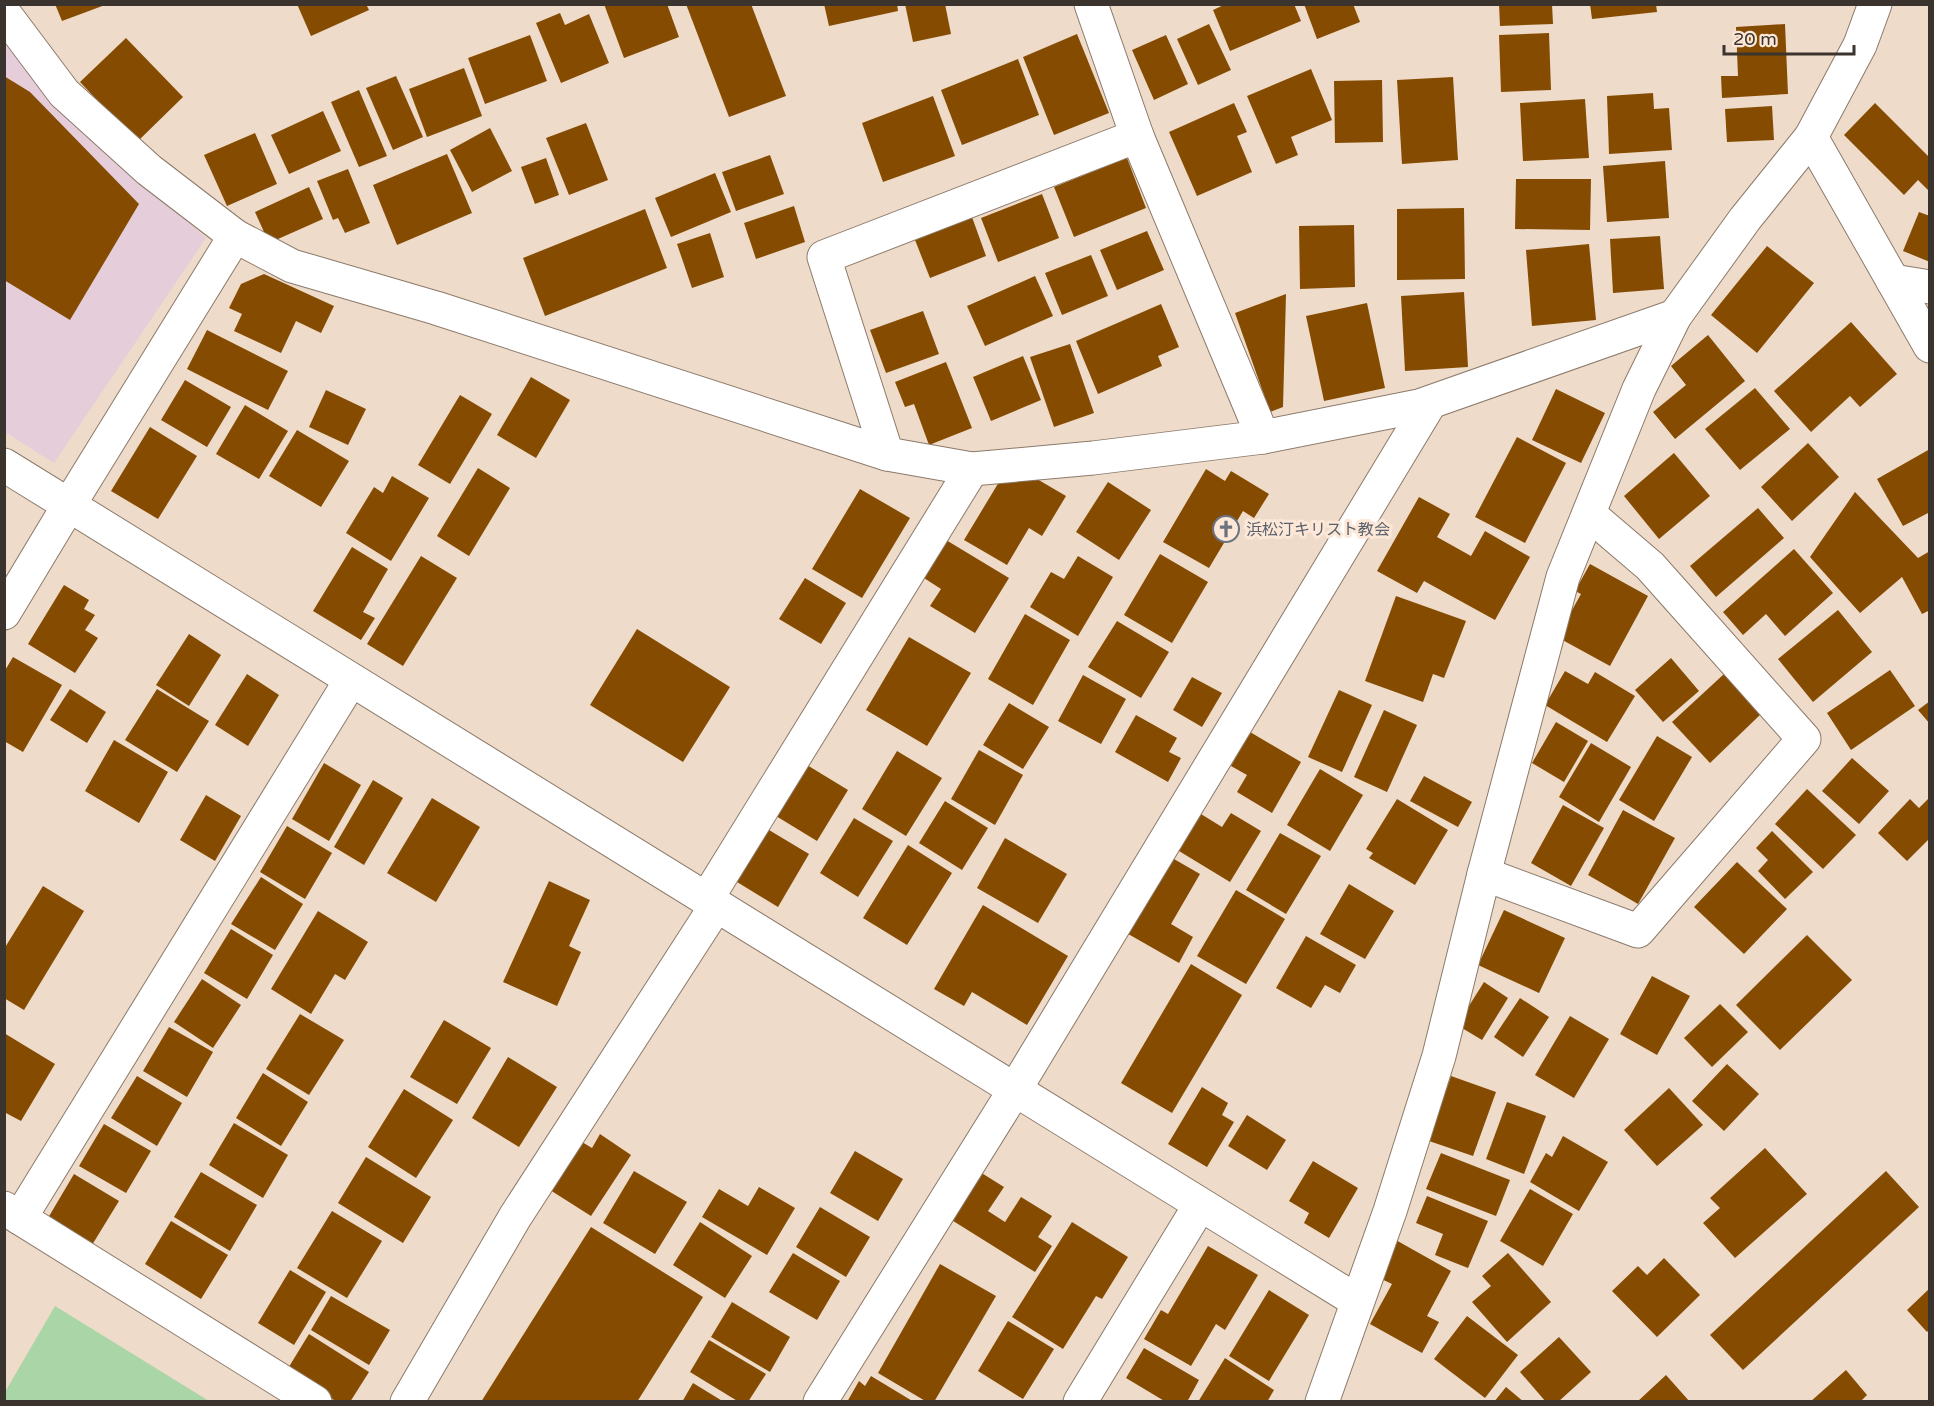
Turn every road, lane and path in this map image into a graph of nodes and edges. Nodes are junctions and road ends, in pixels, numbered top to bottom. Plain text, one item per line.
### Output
1 (1091, 4) edge
2 (1875, 4) edge
3 (4, 14) edge
4 (1137, 136) junction
5 (1811, 136) junction
6 (235, 236) junction
7 (1893, 281) junction
8 (1929, 287) edge
9 (1675, 316) junction
10 (1929, 346) edge
11 (1430, 403) junction
12 (1263, 437) junction
13 (887, 454) junction
14 (4, 465) edge
15 (972, 469) junction
16 (69, 505) junction
17 (1589, 514) junction
18 (4, 613) edge
19 (351, 680) junction
20 (1484, 874) junction
21 (711, 903) junction
22 (1014, 1091) junction
23 (1200, 1205) junction
24 (12, 1213) edge
25 (1357, 1301) junction
26 (315, 1401) edge
27 (407, 1401) edge
28 (820, 1401) edge
29 (1080, 1401) edge
30 (1322, 1401) edge

1 - 4 street
2 - 5 street
3 - 6 street
4 - 12 street
4 - 13 street
5 - 7 street
5 - 9 street
6 - 13 street
6 - 16 street
7 - 8 street
7 - 10 street
9 - 11 street
9 - 17 street
11 - 12 street
11 - 22 street
12 - 15 street
13 - 15 street
14 - 16 street
15 - 21 street
16 - 18 street
16 - 19 street
17 - 20 street
17 - 20 street
19 - 21 street
19 - 24 street
20 - 25 street
21 - 22 street
21 - 27 street
22 - 23 street
22 - 28 street
23 - 25 street
23 - 29 street
24 - 26 street
25 - 30 street

